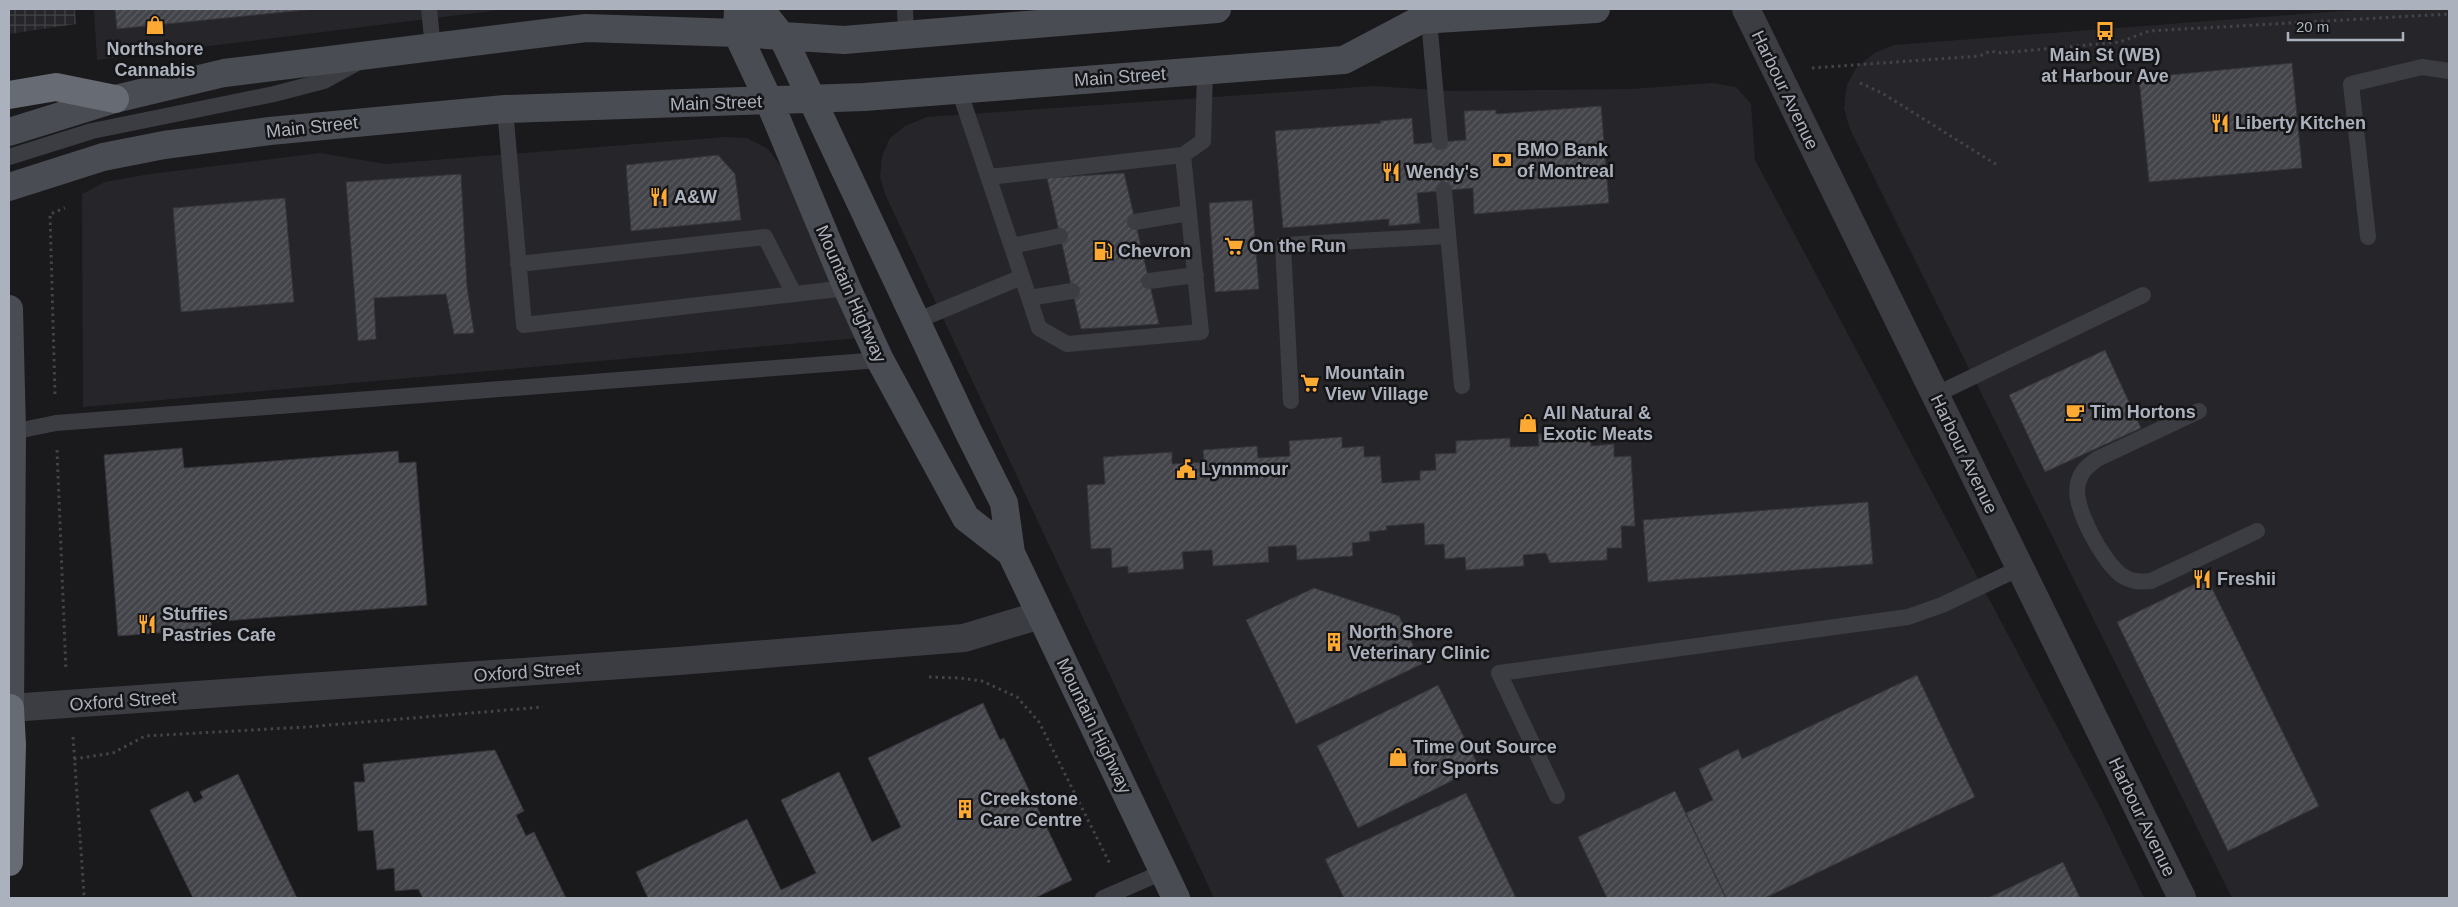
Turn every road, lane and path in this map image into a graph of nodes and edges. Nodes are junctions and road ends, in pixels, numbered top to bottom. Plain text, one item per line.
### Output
1 (429, 9) edge
2 (760, 9) edge
3 (1217, 9) edge
4 (1596, 9) edge
5 (1746, 9) edge
6 (1082, 14) edge
7 (2449, 14) edge
8 (1416, 16) edge
9 (595, 19) edge
10 (738, 21) edge
11 (905, 22) edge
12 (783, 38) junction
13 (433, 47) junction
14 (372, 54) junction
15 (1863, 64) dead end
16 (1205, 71) junction
17 (2449, 71) edge
18 (1860, 83) dead end
19 (959, 90) junction
20 (9, 95) edge
21 (115, 99) junction
22 (811, 99) junction
23 (769, 102) junction
24 (505, 109) junction
25 (9, 132) edge
26 (1440, 142) dead end
27 (1183, 155) junction
28 (9, 157) edge
29 (1997, 165) dead end
30 (988, 177) junction
31 (9, 187) edge
32 (1444, 190) dead end
33 (64, 208) dead end
34 (1188, 213) junction
35 (50, 214) dead end
36 (1135, 222) dead end
37 (1060, 236) dead end
38 (1448, 236) junction
39 (2368, 237) dead end
40 (1012, 246) junction
41 (518, 264) junction
42 (1196, 276) junction
43 (1022, 278) junction
44 (1149, 281) dead end
45 (847, 288) junction
46 (1072, 291) dead end
47 (794, 294) junction
48 (2144, 295) dead end
49 (1030, 298) junction
50 (9, 309) edge
51 (916, 321) junction
52 (880, 360) junction
53 (1462, 386) dead end
54 (1935, 396) junction
55 (1291, 401) dead end
56 (2199, 411) dead end
57 (12, 432) junction
58 (2257, 531) dead end
59 (1011, 553) junction
60 (2020, 568) junction
61 (1040, 615) junction
62 (921, 675) dead end
63 (545, 707) dead end
64 (9, 708) edge
65 (73, 738) dead end
66 (74, 759) junction
67 (1557, 796) dead end
68 (9, 862) edge
69 (1163, 872) junction
70 (1124, 889) junction
71 (86, 898) edge
72 (1103, 898) edge
73 (1176, 898) edge
74 (2182, 898) edge

1 - 13 lane
2 - 12 main road, Mountain Highway
3 - 6 main road
4 - 8 main road, Main Street
5 - 54 street, Harbour Avenue
6 - 11 main road
7 - 15 path
8 - 16 main road, Main Street
8 - 26 lane
9 - 10 main road
9 - 13 main road
10 - 12 main road
10 - 23 main road, Mountain Highway
11 - 12 main road
12 - 22 main road, Mountain Highway
13 - 14 main road
14 - 21 main road
14 - 28 lane
16 - 19 main road, Main Street
16 - 27 lane
17 - 39 lane
18 - 29 path
19 - 22 main road, Main Street
19 - 30 lane
20 - 21 highway
21 - 25 main road
22 - 23 main road, Main Street
22 - 51 main road, Mountain Highway
23 - 24 main road, Main Street
23 - 45 main road, Mountain Highway
24 - 31 main road, Main Street
24 - 41 lane
27 - 30 lane
27 - 34 lane
30 - 40 lane
32 - 38 lane
33 - 35 path
34 - 36 lane
34 - 42 lane
37 - 40 lane
38 - 53 lane
38 - 55 lane
40 - 43 lane
41 - 47 lane
41 - 47 lane
42 - 44 lane
42 - 49 lane
43 - 49 lane
43 - 51 lane
45 - 47 lane
45 - 52 main road, Mountain Highway
46 - 49 lane
48 - 54 lane
50 - 57 main road
51 - 59 main road, Mountain Highway
52 - 57 lane
52 - 59 main road, Mountain Highway
54 - 60 street, Harbour Avenue
56 - 58 lane
57 - 64 main road
59 - 61 main road, Mountain Highway
60 - 67 lane
60 - 74 street, Harbour Avenue
61 - 64 street, Oxford Street
61 - 69 main road, Mountain Highway
62 - 70 path
63 - 66 path
64 - 68 highway
65 - 66 path
66 - 71 path
69 - 70 lane
69 - 73 main road, Mountain Highway
70 - 72 lane

